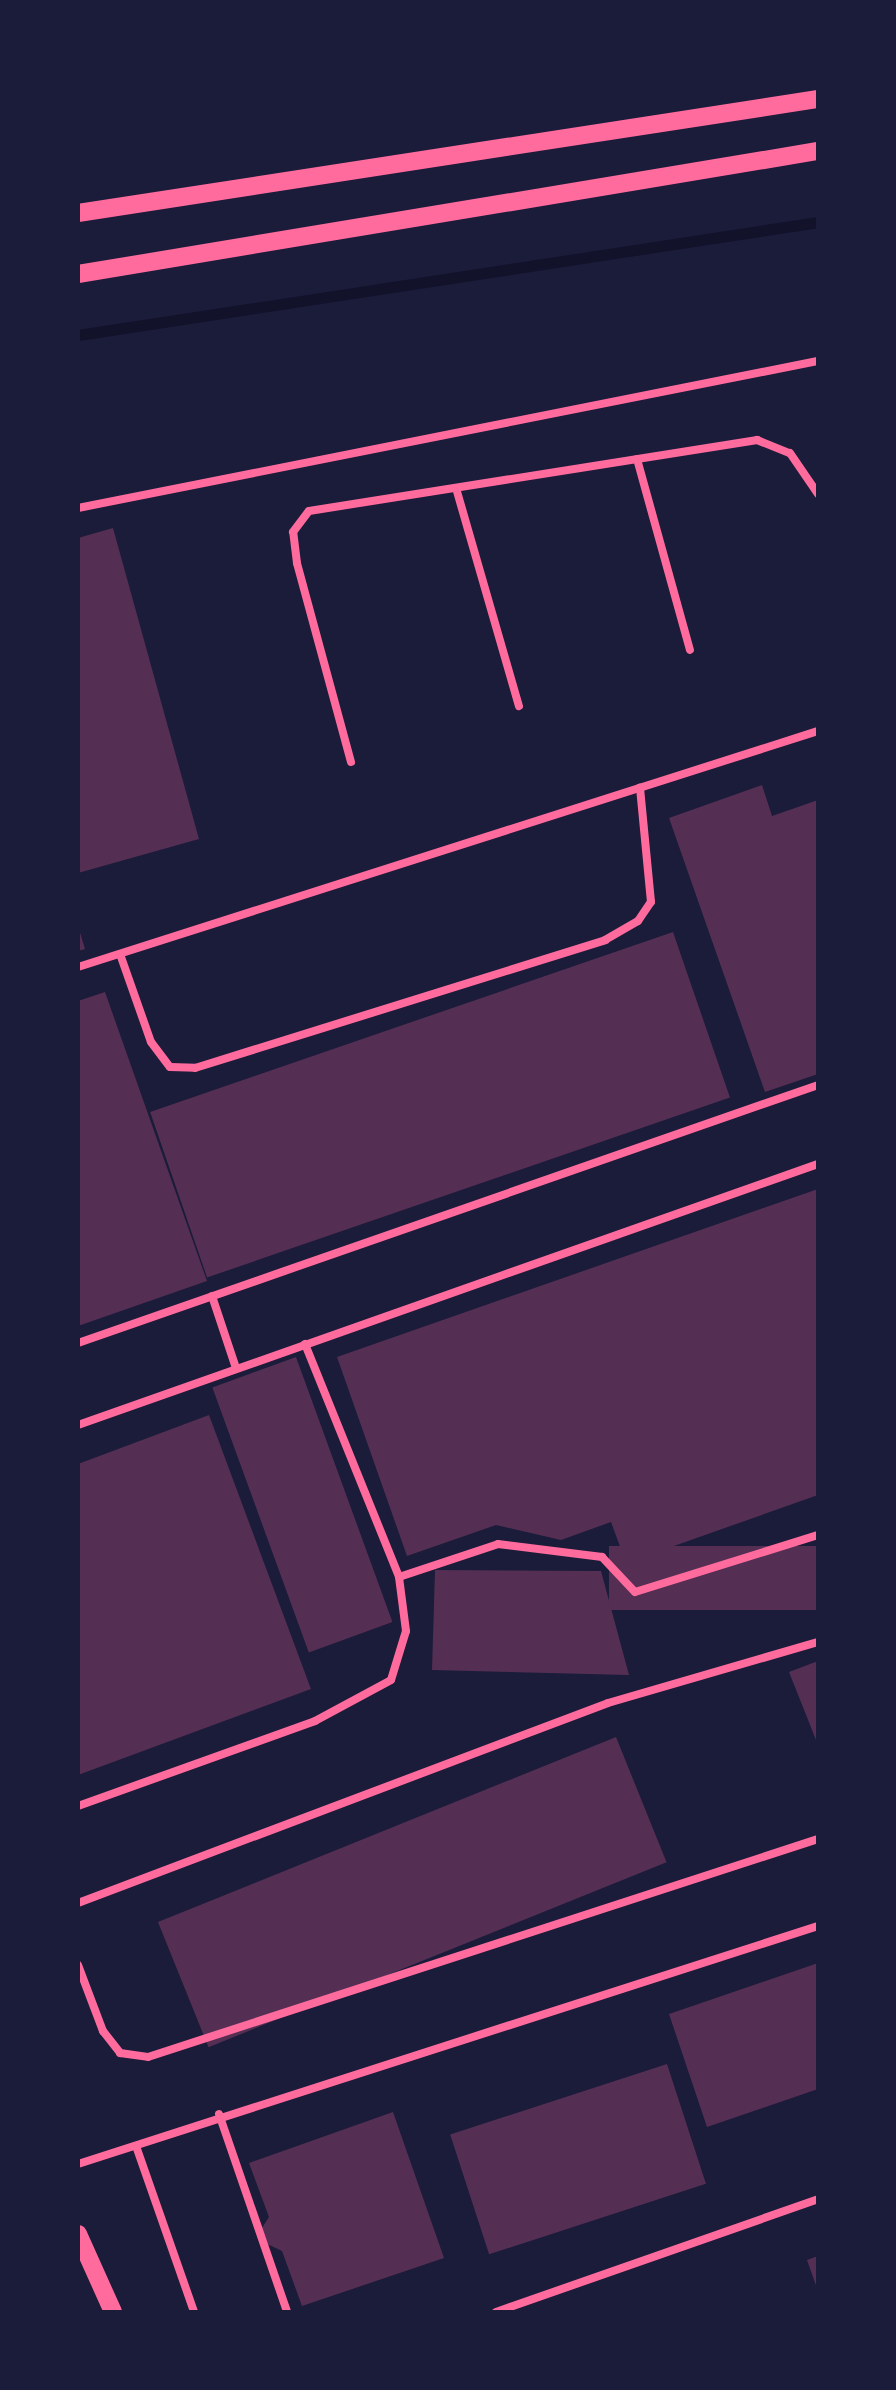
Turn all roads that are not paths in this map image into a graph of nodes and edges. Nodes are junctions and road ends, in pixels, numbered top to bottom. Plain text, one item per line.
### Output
1 (818, 99) edge
2 (818, 151) edge
3 (78, 214) edge
4 (78, 274) edge
5 (818, 361) edge
6 (637, 459) junction
7 (456, 488) junction
8 (818, 494) edge
9 (78, 508) edge
10 (690, 650) dead end
11 (519, 706) dead end
12 (818, 731) edge
13 (351, 762) dead end
14 (640, 788) junction
15 (120, 954) junction
16 (78, 967) edge
17 (818, 1085) edge
18 (818, 1164) edge
19 (212, 1296) junction
20 (78, 1343) edge
21 (305, 1344) junction
22 (236, 1368) junction
23 (78, 1425) edge
24 (818, 1535) edge
25 (399, 1576) junction
26 (818, 1642) edge
27 (78, 1806) edge
28 (818, 1840) edge
29 (78, 1903) edge
30 (818, 1926) edge
31 (78, 1965) edge
32 (218, 2114) junction
33 (136, 2146) junction
34 (78, 2164) edge
35 (818, 2199) edge
36 (78, 2234) edge
37 (113, 2312) edge
38 (194, 2312) edge
39 (286, 2312) edge
40 (496, 2312) edge

1 - 3 street
2 - 4 street
5 - 9 lane
6 - 7 lane
6 - 8 lane
6 - 10 lane
7 - 11 lane
7 - 13 lane
12 - 14 lane
14 - 15 lane
14 - 15 lane
15 - 16 lane
17 - 19 lane
18 - 21 lane
19 - 20 lane
19 - 22 lane
21 - 22 lane
21 - 25 lane
22 - 23 lane
24 - 25 lane
25 - 27 lane
26 - 29 lane
28 - 31 lane
30 - 32 lane
32 - 33 lane
32 - 39 lane
33 - 34 lane
33 - 38 lane
35 - 40 lane
36 - 37 street

